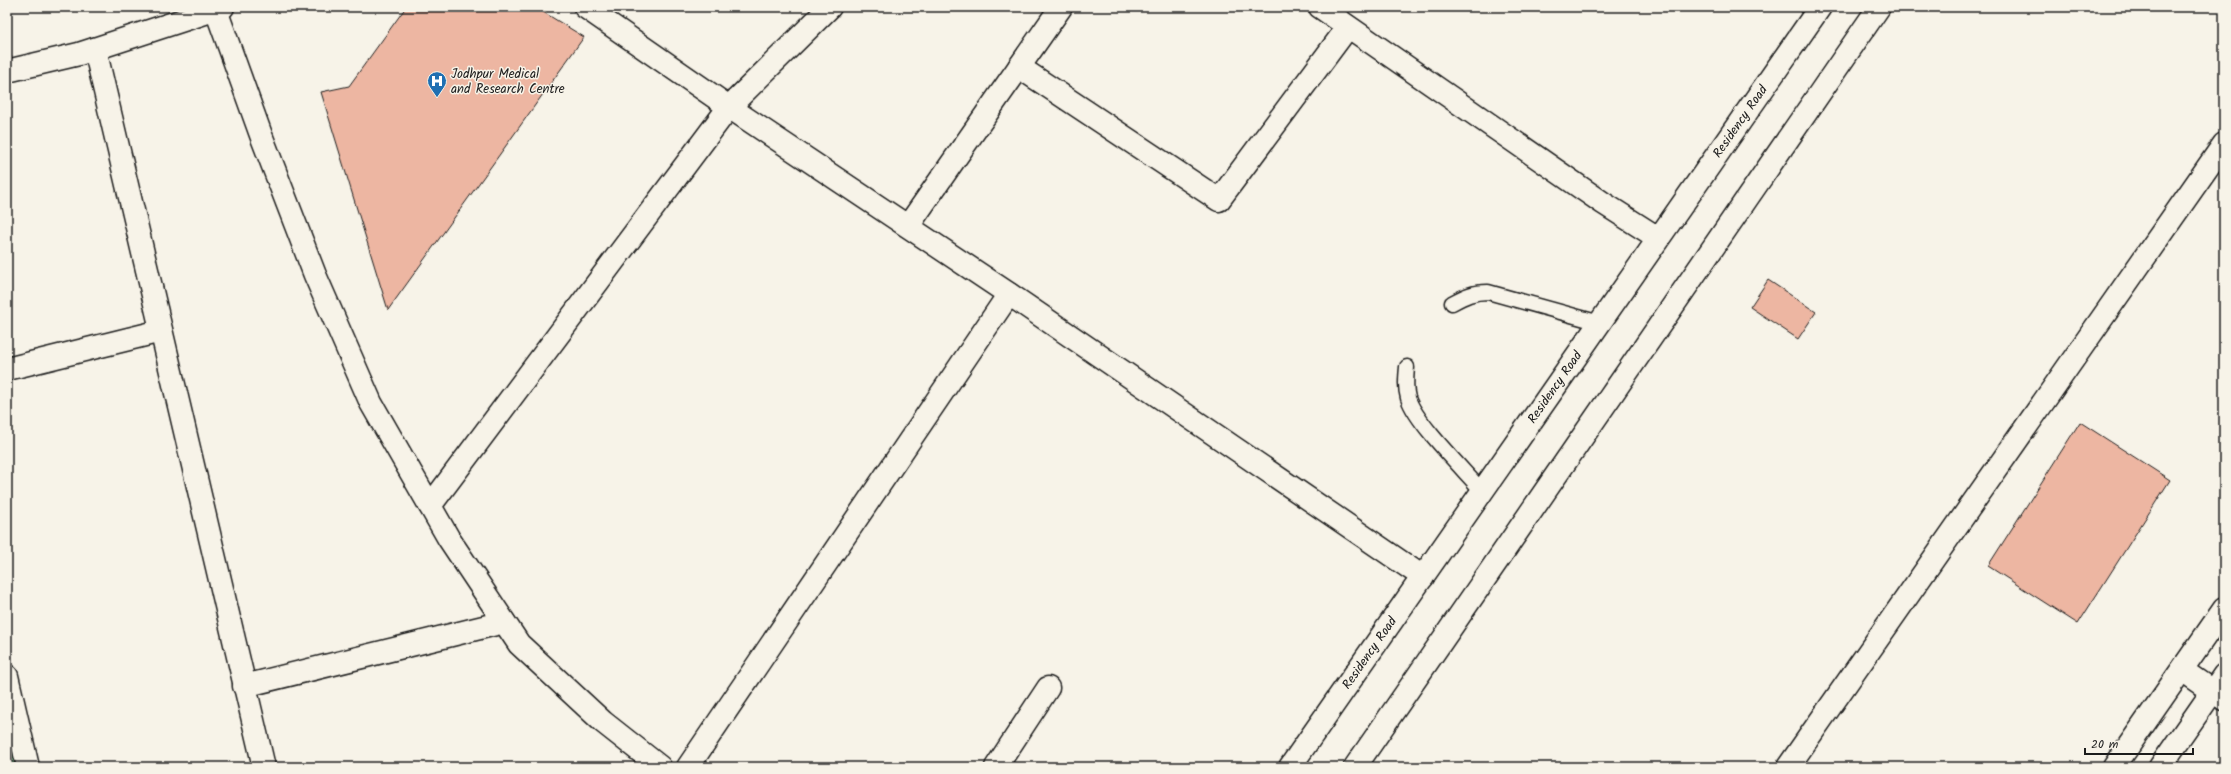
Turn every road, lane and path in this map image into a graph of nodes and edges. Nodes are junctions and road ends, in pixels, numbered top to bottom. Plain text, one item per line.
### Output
1 (585, 7) edge
2 (830, 7) edge
3 (1061, 7) edge
4 (1320, 7) edge
5 (1820, 7) edge
6 (1880, 7) edge
7 (220, 9) edge
8 (1348, 27) junction
9 (94, 49) junction
10 (1019, 67) junction
11 (7, 71) edge
12 (729, 107) junction
13 (2224, 144) edge
14 (908, 226) junction
15 (1658, 238) junction
16 (1009, 294) junction
17 (1452, 303) dead end
18 (1600, 323) junction
19 (161, 332) junction
20 (1408, 367) dead end
21 (7, 369) edge
22 (1482, 491) junction
23 (430, 506) junction
24 (1423, 577) junction
25 (2224, 609) edge
26 (504, 622) junction
27 (2182, 670) junction
28 (7, 676) edge
29 (244, 686) junction
30 (1048, 688) dead end
31 (2220, 688) edge
32 (28, 767) edge
33 (264, 767) edge
34 (660, 767) edge
35 (688, 767) edge
36 (996, 767) edge
37 (1290, 767) edge
38 (1355, 767) edge
39 (1788, 767) edge
40 (2114, 767) edge
41 (2160, 767) edge

1 - 12 street
2 - 12 street
3 - 10 street
4 - 8 street
5 - 15 street, Residency Road
6 - 38 street
7 - 9 street
7 - 23 street
8 - 10 street
8 - 15 street
9 - 11 street
9 - 19 street
10 - 14 street
12 - 14 street
12 - 23 street
13 - 39 street
14 - 16 street
15 - 18 street, Residency Road
16 - 24 street
16 - 35 street
17 - 18 lane
18 - 22 street, Residency Road
19 - 21 street
19 - 29 street
20 - 22 lane
22 - 24 street, Residency Road
23 - 26 street
24 - 37 street, Residency Road
25 - 27 street
26 - 29 street
26 - 34 street
27 - 31 street
27 - 40 street
28 - 32 street
29 - 33 street
30 - 36 street
31 - 41 street

